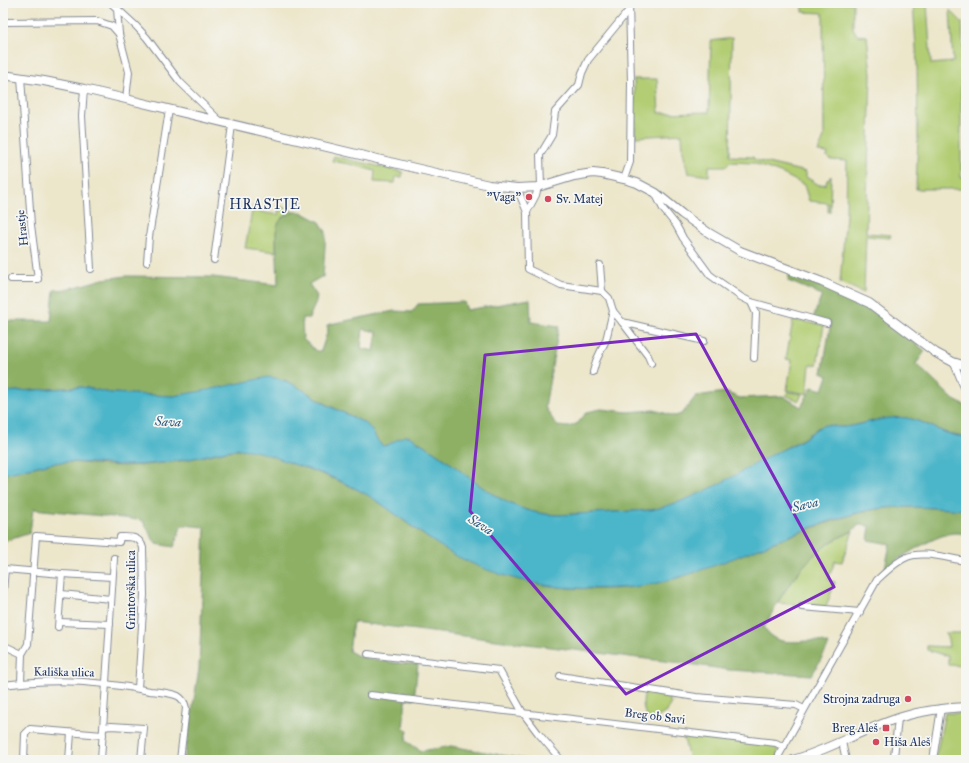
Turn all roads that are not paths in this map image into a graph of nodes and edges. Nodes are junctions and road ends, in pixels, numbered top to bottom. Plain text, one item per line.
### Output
1 (111, 3) edge
2 (629, 3) edge
3 (117, 9) junction
4 (629, 10) junction
5 (3, 22) edge
6 (119, 34) junction
7 (3, 75) edge
8 (21, 77) junction
9 (84, 89) junction
10 (126, 99) junction
11 (169, 110) junction
12 (222, 122) junction
13 (232, 125) junction
14 (624, 179) junction
15 (540, 187) junction
16 (517, 188) junction
17 (656, 193) junction
18 (527, 212) junction
19 (214, 260) dead end
20 (147, 262) dead end
21 (600, 265) dead end
22 (91, 269) dead end
23 (12, 279) dead end
24 (602, 291) junction
25 (751, 302) junction
26 (613, 311) junction
27 (622, 322) junction
28 (827, 323) dead end
29 (704, 341) dead end
30 (754, 358) dead end
31 (953, 362) junction
32 (651, 363) dead end
33 (966, 366) edge
34 (593, 372) dead end
35 (966, 390) edge
36 (114, 558) dead end
37 (966, 561) edge
38 (33, 571) junction
39 (62, 574) junction
40 (112, 577) junction
41 (3, 592) edge
42 (61, 594) junction
43 (111, 599) junction
44 (802, 608) dead end
45 (860, 612) junction
46 (110, 624) junction
47 (3, 645) edge
48 (22, 654) junction
49 (368, 654) dead end
50 (560, 676) dead end
51 (21, 682) junction
52 (106, 684) junction
53 (3, 685) edge
54 (138, 688) junction
55 (370, 695) dead end
56 (966, 707) edge
57 (941, 708) junction
58 (804, 709) junction
59 (523, 713) junction
60 (898, 718) junction
61 (104, 727) junction
62 (71, 733) junction
63 (103, 735) junction
64 (842, 742) junction
65 (784, 747) junction
66 (894, 757) dead end
67 (24, 760) edge
68 (69, 760) edge
69 (101, 760) edge
70 (141, 760) edge
71 (180, 760) edge
72 (561, 760) edge
73 (778, 760) edge
74 (793, 760) edge
75 (846, 760) edge
76 (933, 760) edge

1 - 3 street
2 - 4 street
3 - 6 street
3 - 12 street
4 - 14 street
4 - 15 street
5 - 6 street
6 - 10 street
7 - 8 street
8 - 9 street
8 - 23 street, Hrastje
9 - 10 street
9 - 22 street
10 - 11 street
11 - 12 street
11 - 20 street
12 - 13 street
13 - 16 street
13 - 19 street
14 - 15 street
14 - 17 street
15 - 16 street
15 - 18 street
16 - 18 street
17 - 25 street
17 - 31 street
18 - 24 street
21 - 24 street
24 - 26 street
25 - 28 street
25 - 30 street
26 - 27 street
26 - 34 street
27 - 29 street
27 - 32 street
31 - 33 street
31 - 35 street
36 - 40 street
37 - 45 street
38 - 39 street, Grintovška ulica
38 - 41 street, Grintovška ulica
38 - 48 street, Grintovška ulica
38 - 54 street, Grintovška ulica
39 - 40 street, Grintovška ulica
39 - 42 street, Grintovška ulica
40 - 43 street
42 - 43 street, Grintovška ulica
42 - 46 street, Grintovška ulica
43 - 46 street
44 - 45 street
45 - 58 street
46 - 52 street
47 - 48 street
48 - 51 street, Grintovška ulica
49 - 59 street
50 - 58 street, Breg ob Savi
51 - 52 street, Kališka ulica
51 - 53 street, Kališka ulica
52 - 54 street, Kališka ulica
52 - 61 street, Kališka ulica
54 - 71 street, Kališka ulica
55 - 59 street, Breg ob Savi
56 - 57 street
57 - 60 street
57 - 76 street
58 - 65 street
59 - 65 street, Breg ob Savi
59 - 72 street
60 - 64 street
60 - 66 street
61 - 63 street, Kališka ulica
61 - 70 street
62 - 63 street
62 - 67 street
62 - 68 street
63 - 69 street, Kališka ulica
64 - 74 street
64 - 75 street
65 - 73 street

